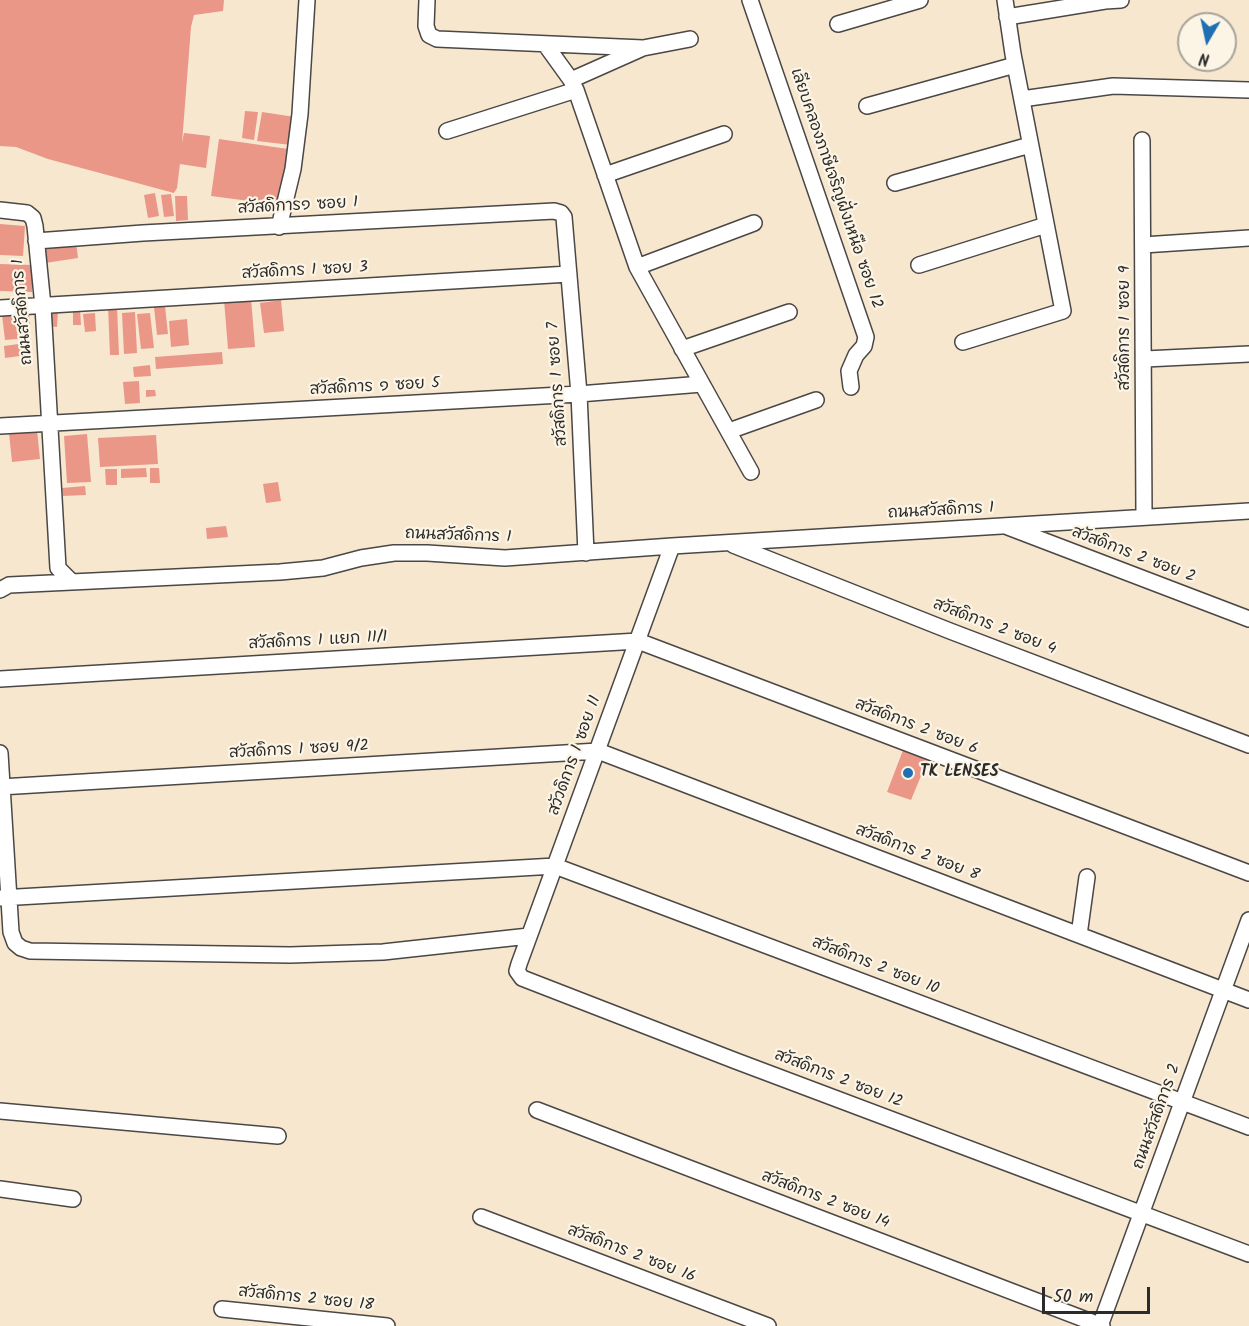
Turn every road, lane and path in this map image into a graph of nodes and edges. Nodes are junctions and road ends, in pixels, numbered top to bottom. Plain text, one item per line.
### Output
1 (307, 0) edge
2 (427, 0) edge
3 (750, 0) edge
4 (920, 0) edge
5 (1005, 0) edge
6 (1121, 0) edge
7 (1007, 16) junction
8 (838, 24) dead end
9 (690, 39) dead end
10 (545, 44) junction
11 (644, 48) junction
12 (1015, 65) junction
13 (573, 85) junction
14 (1249, 90) edge
15 (1022, 99) junction
16 (867, 106) dead end
17 (447, 131) dead end
18 (724, 134) dead end
19 (1142, 140) dead end
20 (1030, 145) junction
21 (605, 175) junction
22 (895, 183) dead end
23 (0, 210) edge
24 (561, 213) joint
25 (754, 223) dead end
26 (1046, 225) junction
27 (279, 226) junction
28 (1249, 238) edge
29 (36, 241) junction
30 (1143, 245) junction
31 (919, 266) dead end
32 (637, 267) junction
33 (569, 274) junction
34 (43, 306) junction
35 (0, 308) edge
36 (789, 312) dead end
37 (963, 342) dead end
38 (682, 349) junction
39 (1249, 354) edge
40 (1145, 360) junction
41 (702, 384) junction
42 (852, 387) dead end
43 (579, 394) junction
44 (816, 400) dead end
45 (50, 424) junction
46 (0, 426) edge
47 (729, 431) junction
48 (751, 472) dead end
49 (1249, 511) edge
50 (1144, 516) junction
51 (1004, 526) junction
52 (728, 542) junction
53 (672, 546) junction
54 (586, 553) junction
55 (72, 582) junction
56 (0, 590) edge
57 (1249, 619) edge
58 (638, 641) junction
59 (0, 679) edge
60 (1249, 745) edge
61 (598, 751) junction
62 (0, 753) edge
63 (1, 787) edge
64 (555, 866) junction
65 (1249, 873) edge
66 (1087, 877) dead end
67 (4, 898) edge
68 (1249, 920) edge
69 (1079, 935) junction
70 (529, 936) junction
71 (522, 978) joint
72 (1224, 990) junction
73 (1249, 1000) edge
74 (1183, 1101) junction
75 (537, 1110) dead end
76 (0, 1111) edge
77 (1249, 1128) edge
78 (278, 1136) dead end
79 (0, 1189) edge
80 (73, 1199) dead end
81 (1143, 1213) junction
82 (481, 1217) dead end
83 (1249, 1254) edge
84 (222, 1309) dead end
85 (387, 1326) edge
86 (768, 1326) edge
87 (1101, 1326) edge

1 - 27 street
2 - 10 street
3 - 42 street, เลียบคลองภาษีเจริญฝั่งเหนือ ซอย 12
4 - 8 street
5 - 7 street
6 - 7 street
7 - 12 street
9 - 11 street
10 - 11 street
10 - 13 street
11 - 13 street
12 - 15 street
12 - 16 street
13 - 17 street
13 - 21 street
14 - 15 street
15 - 20 street
18 - 21 street
19 - 30 street, สวัสดิการ 1 ซอย 9
20 - 22 street
20 - 26 street
21 - 32 street
23 - 29 street, ถนนสวัสดิการ 1
24 - 27 street, สวัสดิการ๑ ซอย 1
24 - 33 street, สวัสดิการ 1 ซอย 7
25 - 32 street
26 - 31 street
26 - 37 street
27 - 29 street, สวัสดิการ๑ ซอย 1
28 - 30 street
29 - 34 street, ถนนสวัสดิการ 1
30 - 40 street, สวัสดิการ 1 ซอย 9
32 - 38 street
33 - 34 street, สวัสดิการ 1 ซอย 3
33 - 43 street, สวัสดิการ 1 ซอย 7
34 - 35 street, สวัสดิการ 1 ซอย 3
34 - 45 street, ถนนสวัสดิการ 1
36 - 38 street
38 - 41 street
39 - 40 street
40 - 50 street, สวัสดิการ 1 ซอย 9
41 - 43 street, สวัสดิการ ๑ ซอย 5
41 - 47 street
43 - 45 street, สวัสดิการ ๑ ซอย 5
43 - 54 street, สวัสดิการ 1 ซอย 7
44 - 47 street
45 - 46 street, สวัสดิการ ๑ ซอย 5
45 - 55 street, ถนนสวัสดิการ 1
47 - 48 street
49 - 50 street, ถนนสวัสดิการ 1
50 - 51 street, ถนนสวัสดิการ 1
51 - 52 street, ถนนสวัสดิการ 1
51 - 57 street, สวัสดิการ 2 ซอย 2
52 - 53 street, ถนนสวัสดิการ 1
52 - 60 street, สวัสดิการ 2 ซอย 4
53 - 54 street, ถนนสวัสดิการ 1
53 - 58 street, สวัวดิการ 1 ซอย 11
54 - 55 street, ถนนสวัสดิการ 1
55 - 56 street
58 - 59 street, สวัสดิการ 1 แยก 11/1
58 - 61 street, สวัวดิการ 1 ซอย 11
58 - 65 street, สวัสดิการ 2 ซอย 6
61 - 63 street, สวัสดิการ 1 ซอย 9/2
61 - 64 street, สวัวดิการ 1 ซอย 11
61 - 69 street, สวัสดิการ 2 ซอย 8
62 - 63 street
63 - 67 street
64 - 67 street
64 - 70 street, สวัวดิการ 1 ซอย 11
64 - 74 street, สวัสดิการ 2 ซอย 10
66 - 69 street
67 - 70 street
68 - 72 street, ถนนสวัสดิการ 2
69 - 72 street, สวัสดิการ 2 ซอย 8
70 - 71 street, สวัวดิการ 1 ซอย 11
71 - 81 street, สวัสดิการ 2 ซอย 12
72 - 73 street, สวัสดิการ 2 ซอย 8
72 - 74 street, ถนนสวัสดิการ 2
74 - 77 street, สวัสดิการ 2 ซอย 10
74 - 81 street, ถนนสวัสดิการ 2
75 - 87 street, สวัสดิการ 2 ซอย 14
76 - 78 street
79 - 80 street
81 - 83 street, สวัสดิการ 2 ซอย 12
81 - 87 street, ถนนสวัสดิการ 2
82 - 86 street, สวัสดิการ 2 ซอย 16
84 - 85 street, สวัสดิการ 2 ซอย 18

